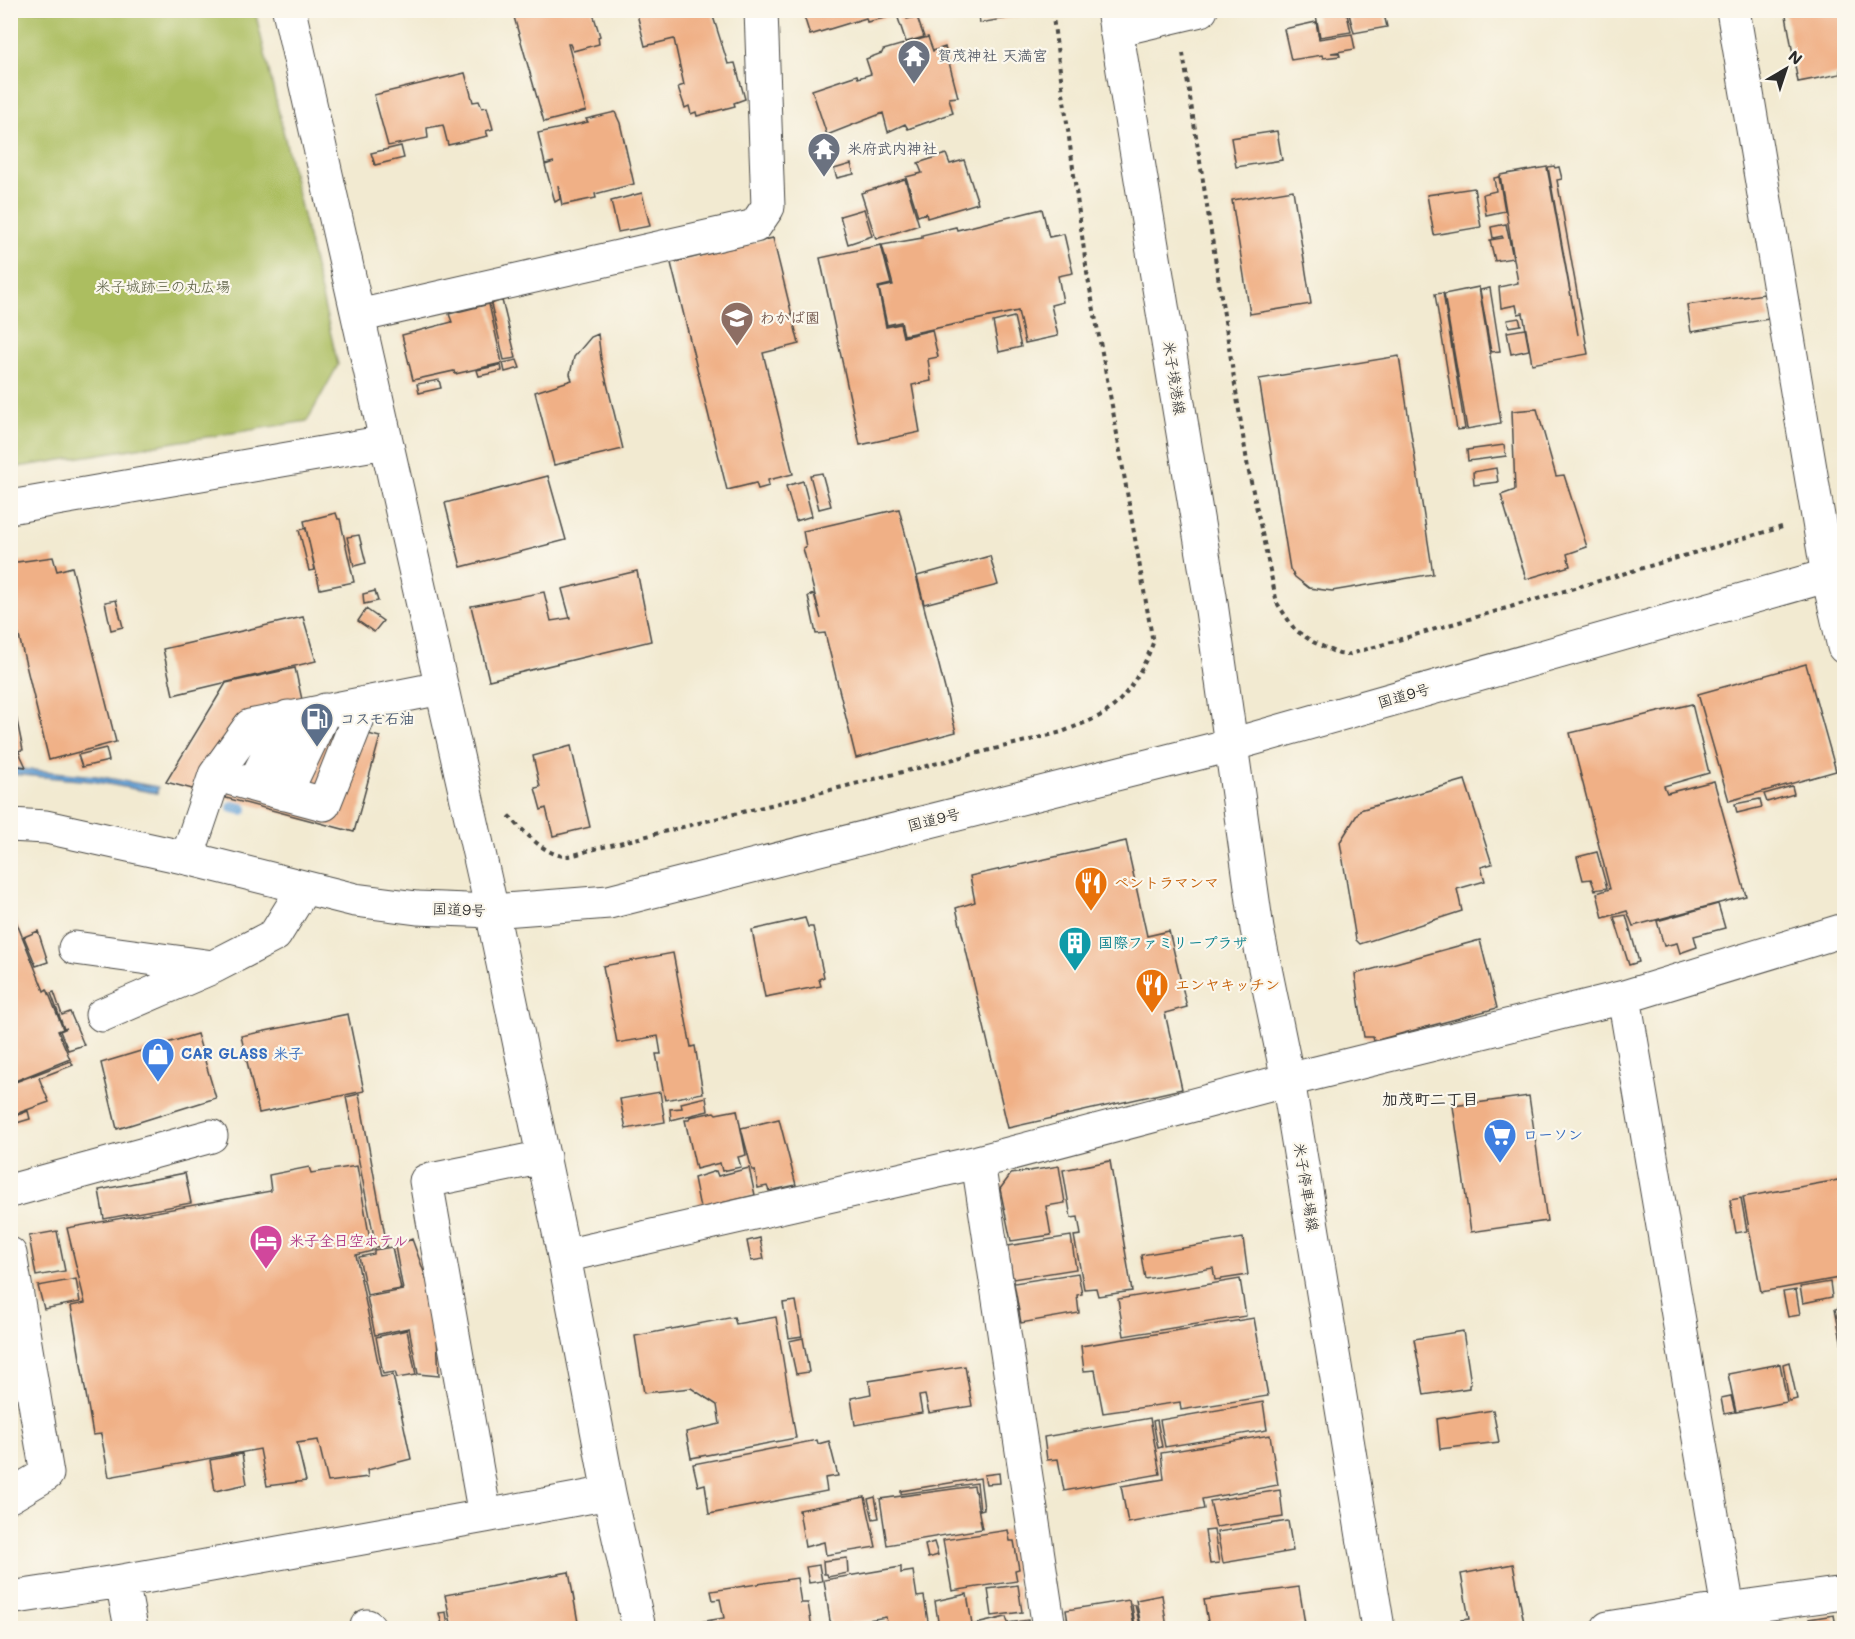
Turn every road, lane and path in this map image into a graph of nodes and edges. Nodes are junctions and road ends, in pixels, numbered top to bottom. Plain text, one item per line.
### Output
1 (289, 10) edge
2 (761, 10) edge
3 (1052, 10) edge
4 (1201, 10) edge
5 (1733, 10) edge
6 (1115, 20) edge
7 (1181, 43) dead end
8 (358, 316) junction
9 (386, 442) junction
10 (10, 507) edge
11 (1818, 516) junction
12 (1836, 573) edge
13 (1845, 647) edge
14 (441, 688) junction
15 (364, 703) junction
16 (325, 710) junction
17 (288, 717) junction
18 (1232, 746) junction
19 (216, 775) junction
20 (254, 785) junction
21 (285, 794) junction
22 (505, 812) dead end
23 (10, 825) edge
24 (187, 858) junction
25 (304, 888) junction
26 (492, 911) junction
27 (1845, 930) edge
28 (75, 948) dead end
29 (213, 967) junction
30 (1624, 997) junction
31 (102, 1015) dead end
32 (1288, 1080) junction
33 (211, 1136) dead end
34 (544, 1157) junction
35 (978, 1162) junction
36 (10, 1191) edge
37 (10, 1254) edge
38 (564, 1256) junction
39 (609, 1493) junction
40 (10, 1496) edge
41 (484, 1516) junction
42 (122, 1581) junction
43 (1845, 1593) edge
44 (10, 1598) edge
45 (1728, 1609) junction
46 (131, 1629) edge
47 (639, 1629) edge
48 (1049, 1629) edge
49 (1378, 1629) edge
50 (1608, 1629) edge

1 - 8 main road
2 - 8 main road
3 - 22 path
4 - 6 main road
5 - 11 main road
6 - 18 main road, 米子境港線
7 - 11 path
8 - 9 main road
9 - 10 main road
9 - 14 main road
11 - 12 main road
12 - 13 main road
12 - 18 main road, 国道9号
14 - 15 main road
14 - 26 main road
15 - 16 main road
15 - 21 main road
16 - 17 main road
16 - 21 main road
17 - 19 main road
17 - 20 main road
18 - 26 main road, 国道9号
18 - 32 main road, 米子停車場線
19 - 20 main road
19 - 24 main road
20 - 21 main road
23 - 24 main road, 国道9号
24 - 25 main road, 国道9号
25 - 26 main road, 国道9号
25 - 29 main road
26 - 34 main road
27 - 30 main road
28 - 29 main road
29 - 31 main road
30 - 32 main road
30 - 45 main road
32 - 35 main road
32 - 49 main road, 米子停車場線
33 - 36 main road
34 - 38 main road
34 - 41 main road
35 - 38 main road
35 - 48 main road
37 - 40 main road
38 - 39 main road
39 - 41 main road
39 - 47 main road
41 - 42 main road
42 - 44 main road
42 - 46 main road
43 - 45 main road
45 - 50 main road

